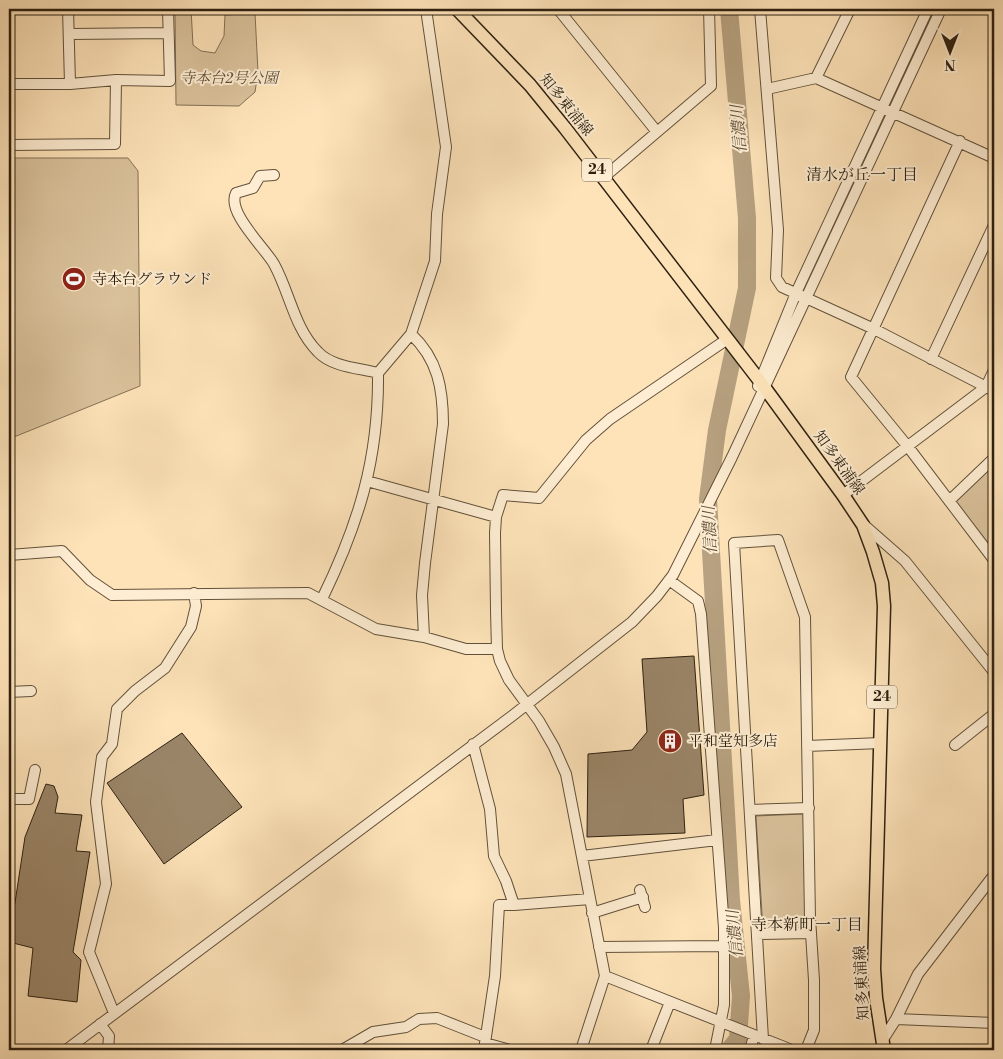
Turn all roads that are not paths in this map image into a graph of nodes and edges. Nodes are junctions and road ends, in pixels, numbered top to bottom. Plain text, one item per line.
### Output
1 (68, 9) edge
2 (168, 9) edge
3 (426, 9) edge
4 (457, 9) edge
5 (558, 9) edge
6 (709, 9) edge
7 (760, 9) edge
8 (850, 9) edge
9 (928, 9) edge
10 (941, 9) edge
11 (168, 33) junction
12 (70, 34) junction
13 (816, 78) junction
14 (116, 80) junction
15 (9, 84) edge
16 (70, 84) junction
17 (767, 89) junction
18 (882, 106) junction
19 (893, 111) junction
20 (657, 132) junction
21 (960, 141) junction
22 (9, 145) edge
23 (994, 158) edge
24 (274, 175) dead end
25 (603, 178) junction
26 (994, 226) edge
27 (796, 293) junction
28 (806, 298) junction
29 (874, 329) junction
30 (411, 334) junction
31 (726, 340) junction
32 (931, 359) junction
33 (994, 370) edge
34 (378, 373) junction
35 (762, 384) junction
36 (990, 389) edge
37 (909, 448) junction
38 (994, 458) edge
39 (367, 481) junction
40 (844, 495) junction
41 (433, 500) junction
42 (949, 501) junction
43 (496, 517) junction
44 (863, 525) junction
45 (9, 554) edge
46 (994, 560) edge
47 (669, 580) junction
48 (194, 593) junction
49 (322, 599) junction
50 (424, 637) junction
51 (497, 649) junction
52 (994, 672) edge
53 (31, 691) dead end
54 (9, 692) edge
55 (526, 704) junction
56 (994, 714) edge
57 (880, 743) junction
58 (474, 744) junction
59 (955, 745) dead end
60 (808, 746) junction
61 (35, 770) dead end
62 (9, 799) edge
63 (809, 808) junction
64 (750, 810) junction
65 (717, 840) junction
66 (582, 856) junction
67 (994, 875) edge
68 (590, 898) junction
69 (643, 898) dead end
70 (514, 905) junction
71 (592, 913) junction
72 (811, 933) junction
73 (757, 934) junction
74 (724, 946) junction
75 (599, 947) junction
76 (605, 976) junction
77 (670, 1002) junction
78 (114, 1013) junction
79 (896, 1019) junction
80 (721, 1022) junction
81 (994, 1023) edge
82 (100, 1024) junction
83 (485, 1037) junction
84 (756, 1037) junction
85 (883, 1044) edge
86 (66, 1050) edge
87 (108, 1050) edge
88 (342, 1050) edge
89 (510, 1050) edge
90 (581, 1050) edge
91 (651, 1050) edge
92 (715, 1050) edge
93 (750, 1050) edge
94 (792, 1050) edge
95 (806, 1050) edge
96 (878, 1050) edge

1 - 12 street
2 - 11 street
3 - 30 street
4 - 25 main road, 知多東浦線 / 24
5 - 20 street
6 - 20 street
7 - 17 street
8 - 13 street
9 - 18 street
10 - 19 street
11 - 12 street
11 - 14 street
12 - 16 street
13 - 17 street
13 - 18 street
14 - 16 street
14 - 22 street
15 - 16 street
17 - 27 street
18 - 19 street
18 - 27 street
19 - 21 street
19 - 28 street
20 - 25 street
21 - 23 street
21 - 29 street
24 - 34 street
25 - 31 main road, 知多東浦線 / 24
26 - 32 street
27 - 28 street
27 - 35 street
28 - 29 street
28 - 35 street
29 - 32 street
29 - 37 street
30 - 34 street
30 - 41 street
31 - 35 main road, 知多東浦線 / 24
31 - 43 street
32 - 36 street
33 - 36 street
34 - 39 street
35 - 40 main road, 知多東浦線 / 24
35 - 47 street
36 - 37 street
37 - 40 street
37 - 42 street
38 - 42 street
39 - 41 street
39 - 49 street
40 - 44 main road, 知多東浦線 / 24
41 - 43 street
41 - 50 street
42 - 46 street
43 - 51 street
44 - 52 street
44 - 57 main road, 知多東浦線 / 24
45 - 48 street
47 - 55 street
47 - 65 street
48 - 49 street
48 - 78 street
49 - 50 street
50 - 51 street
51 - 55 street
53 - 54 street
55 - 58 street
55 - 66 street
56 - 59 street
57 - 60 street
57 - 85 main road, 知多東浦線 / 24
58 - 70 street
58 - 78 street
60 - 63 street
60 - 64 street
61 - 62 street
63 - 64 street
63 - 72 street
64 - 73 street
65 - 66 street
65 - 74 street
66 - 68 street
67 - 79 street
68 - 70 street
68 - 71 street
69 - 71 street
70 - 83 street
71 - 75 street
72 - 73 street
72 - 95 street
73 - 84 street
74 - 75 street
74 - 80 street
75 - 76 street
76 - 77 street
76 - 90 street
77 - 80 street
77 - 91 street
78 - 82 street
79 - 81 street
79 - 85 street
80 - 84 street
80 - 92 street
82 - 86 street
82 - 87 street
83 - 88 street
83 - 89 street
84 - 93 street
84 - 94 street
85 - 96 street

